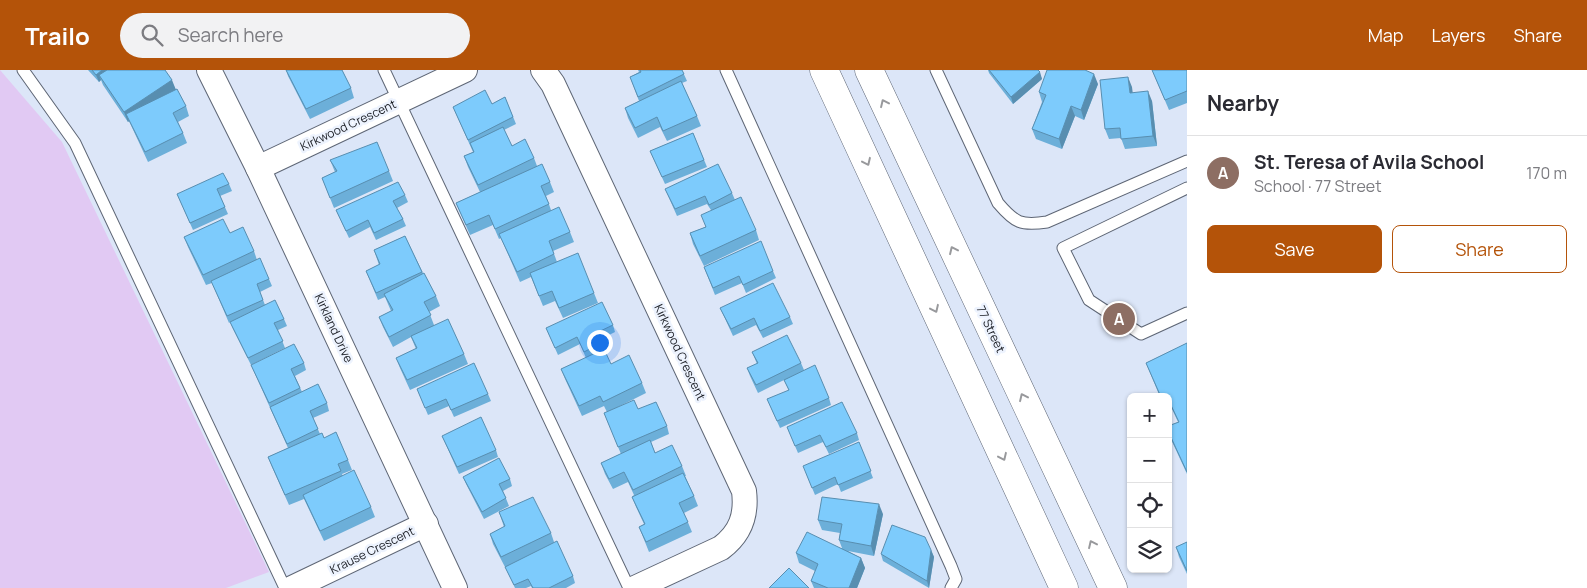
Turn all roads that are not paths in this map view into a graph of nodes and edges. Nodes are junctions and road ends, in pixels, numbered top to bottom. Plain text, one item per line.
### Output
1 (23, 70) edge
2 (209, 70) edge
3 (384, 70) edge
4 (465, 70) edge
5 (543, 70) edge
6 (726, 70) edge
7 (824, 70) edge
8 (869, 70) edge
9 (936, 70) edge
10 (399, 102) junction
11 (1187, 160) edge
12 (258, 168) junction
13 (1187, 188) edge
14 (1187, 313) edge
15 (426, 524) junction
16 (285, 588) edge
17 (292, 588) edge
18 (455, 588) edge
19 (629, 588) edge
20 (636, 588) edge
21 (951, 588) edge
22 (1064, 588) edge
23 (1113, 588) edge

1 - 16 lane
2 - 12 street, Kirkland Drive
3 - 10 lane
4 - 10 street, Kirkwood Crescent
5 - 20 street, Kirkwood Crescent
6 - 21 lane
7 -> 22 main road
23 -> 8 main road, 77 Street
9 - 11 lane
10 - 12 street, Kirkwood Crescent
10 - 19 lane
12 - 15 street, Kirkland Drive
13 - 14 lane
15 - 17 street, Krause Crescent
15 - 18 street, Kirkland Drive

